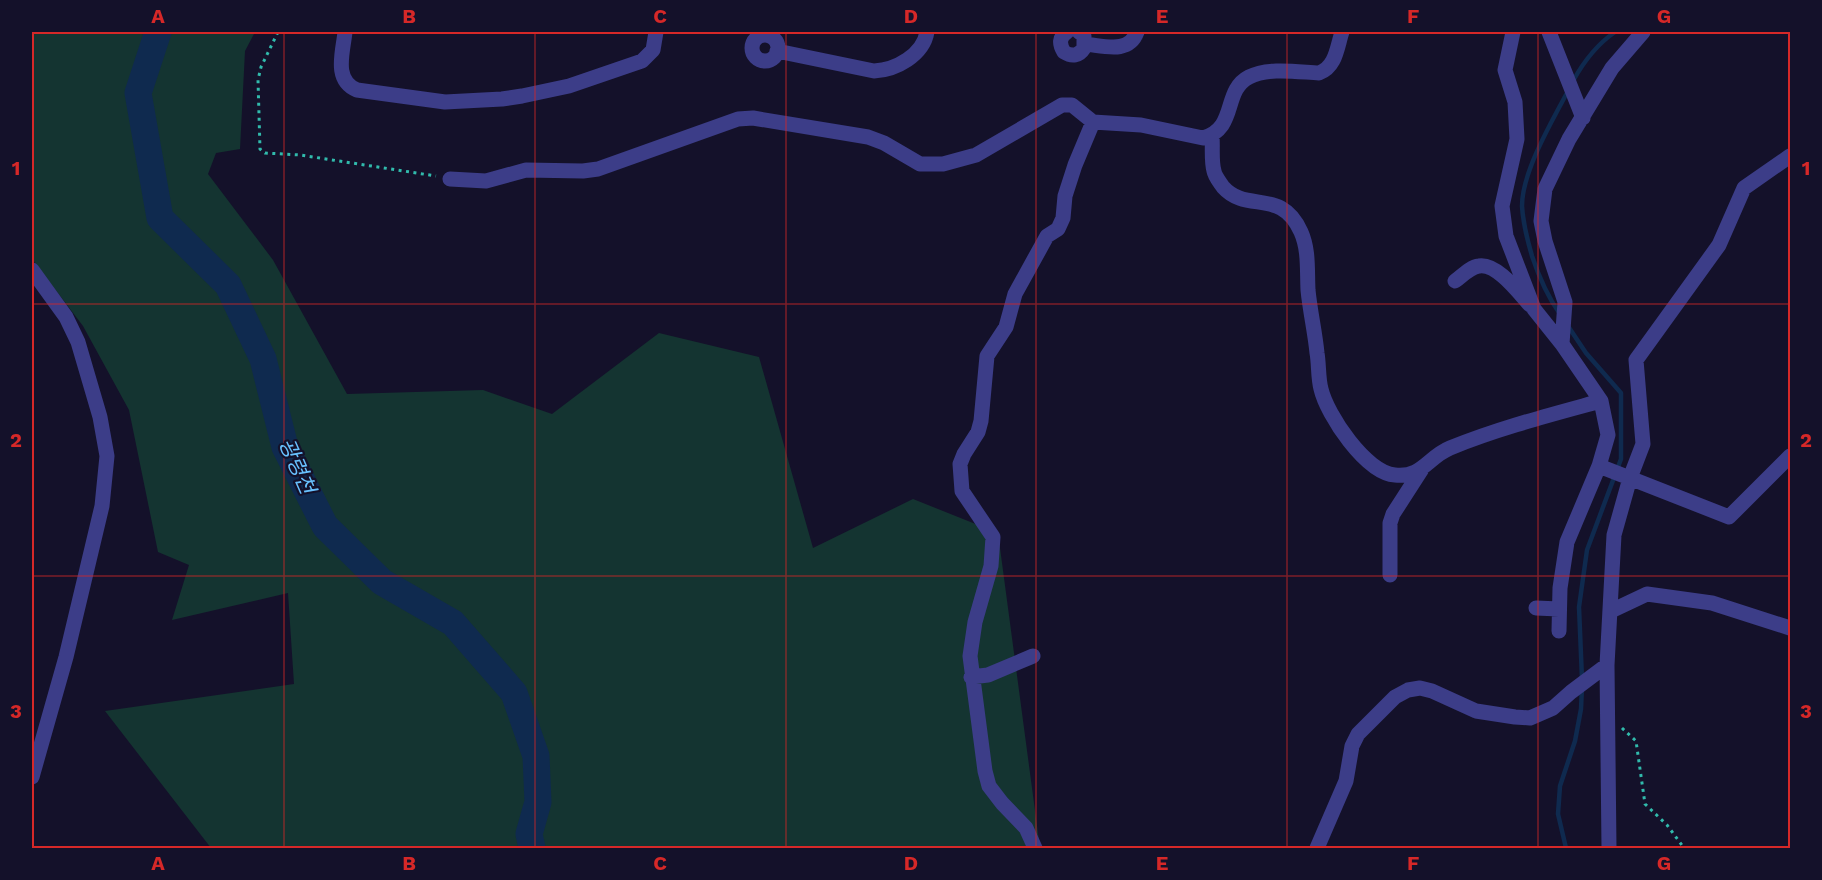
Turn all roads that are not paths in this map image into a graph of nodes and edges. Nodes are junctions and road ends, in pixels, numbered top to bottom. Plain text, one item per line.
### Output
1 (345, 32) edge
2 (656, 32) edge
3 (927, 32) edge
4 (1067, 32) edge
5 (1137, 32) edge
6 (1342, 32) edge
7 (1513, 32) edge
8 (1549, 32) edge
9 (1643, 32) edge
10 (1082, 38) edge
11 (777, 51) dead end
12 (1581, 114) junction
13 (1093, 122) junction
14 (1212, 135) junction
15 (1791, 156) edge
16 (450, 179) road end
17 (32, 270) edge
18 (1455, 281) dead end
19 (1534, 309) junction
20 (1562, 344) junction
21 (1601, 401) junction
22 (1791, 456) edge
23 (1599, 466) junction
24 (1422, 470) junction
25 (1629, 478) junction
26 (1390, 576) dead end
27 (1536, 608) dead end
28 (1559, 609) junction
29 (1611, 611) junction
30 (1791, 628) edge
31 (1559, 631) dead end
32 (1033, 656) dead end
33 (1607, 665) junction
34 (971, 676) junction
35 (32, 777) edge
36 (1035, 849) edge
37 (1317, 849) edge
38 (1609, 849) edge

1 - 2 street
3 - 11 street
4 - 10 street
5 - 10 street
6 - 14 street
7 - 19 street
8 - 12 street
9 - 12 street
12 - 20 street
13 - 14 street
13 - 16 street
13 - 34 street
14 - 24 street
15 - 25 street
17 - 35 street
18 - 19 street
19 - 20 street
20 - 21 street
21 - 23 street
21 - 24 street
22 - 25 street
23 - 25 street
23 - 28 street
24 - 26 street
25 - 29 street
27 - 28 street
28 - 31 street
29 - 30 street
29 - 33 street
32 - 34 street
33 - 37 street
33 - 38 street
34 - 36 street

